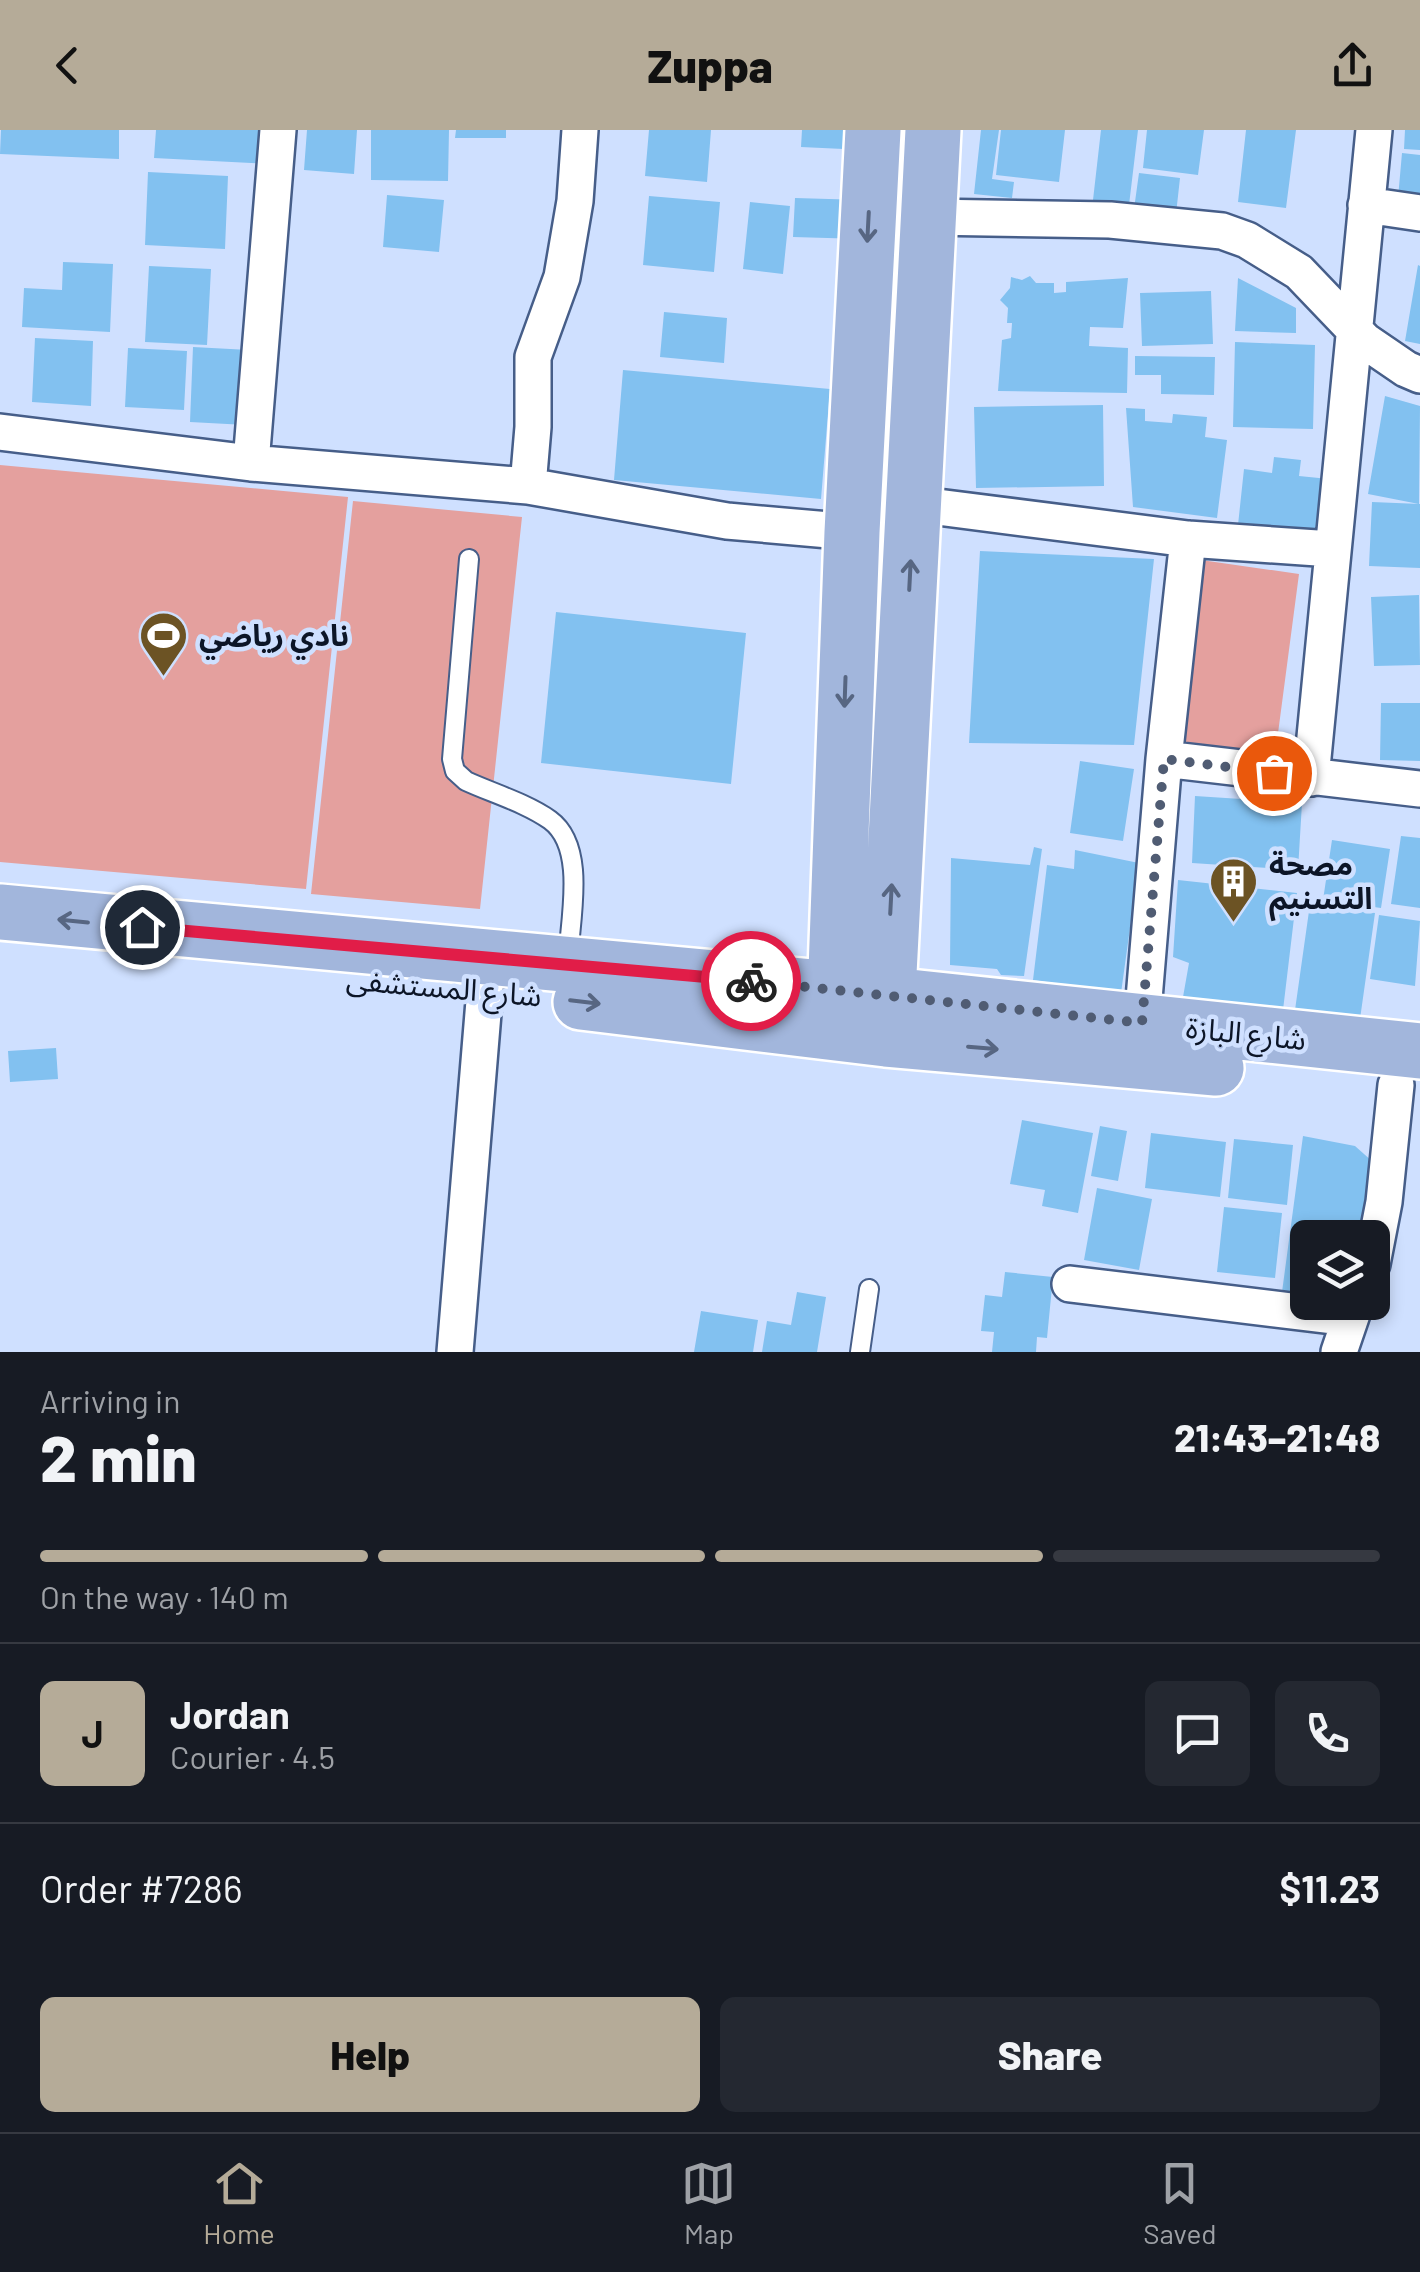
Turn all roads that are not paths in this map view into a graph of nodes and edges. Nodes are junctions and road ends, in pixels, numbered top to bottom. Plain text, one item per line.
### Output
1 (278, 130) edge
2 (580, 130) edge
3 (874, 130) edge
4 (933, 130) edge
5 (1374, 130) edge
6 (1366, 206) junction
7 (1420, 213) edge
8 (928, 217) junction
9 (1354, 330) junction
10 (1420, 374) edge
11 (0, 432) edge
12 (251, 463) junction
13 (528, 486) junction
14 (914, 504) junction
15 (852, 532) junction
16 (1188, 539) junction
17 (1332, 549) junction
18 (469, 559) dead end
19 (1164, 759) junction
20 (1311, 778) junction
21 (1420, 789) edge
22 (0, 912) edge
23 (0, 951) edge
24 (567, 965) junction
25 (485, 990) junction
26 (859, 1015) junction
27 (1142, 1023) junction
28 (1412, 1075) edge
29 (1381, 1220) edge
30 (1070, 1284) dead end
31 (869, 1289) dead end
32 (1348, 1324) edge
33 (455, 1352) edge
34 (860, 1352) edge

1 - 12 street
2 - 13 street
3 -> 15 main road
4 - 8 main road
5 - 6 street
6 - 7 street
6 - 9 street
8 - 9 street
8 - 14 main road
9 - 10 street
9 - 17 street
11 - 12 street
12 - 13 street
13 - 15 street
14 - 16 street
26 -> 14 main road
15 -> 26 main road
16 - 17 street
16 - 19 street
17 - 20 street
18 - 24 lane
19 - 20 street
19 - 27 street
20 - 21 street
24 -> 22 main road, شارع المستشفى
23 - 25 main road, شارع المستشفى
24 - 26 main road, شارع المستشفى
25 -> 26 main road, شارع المستشفى
25 - 33 street
26 - 27 main road, شارع البازة
26 -> 28 main road, شارع البازة
27 - 28 main road, شارع البازة
28 - 29 street
30 - 32 street
31 - 34 lane

